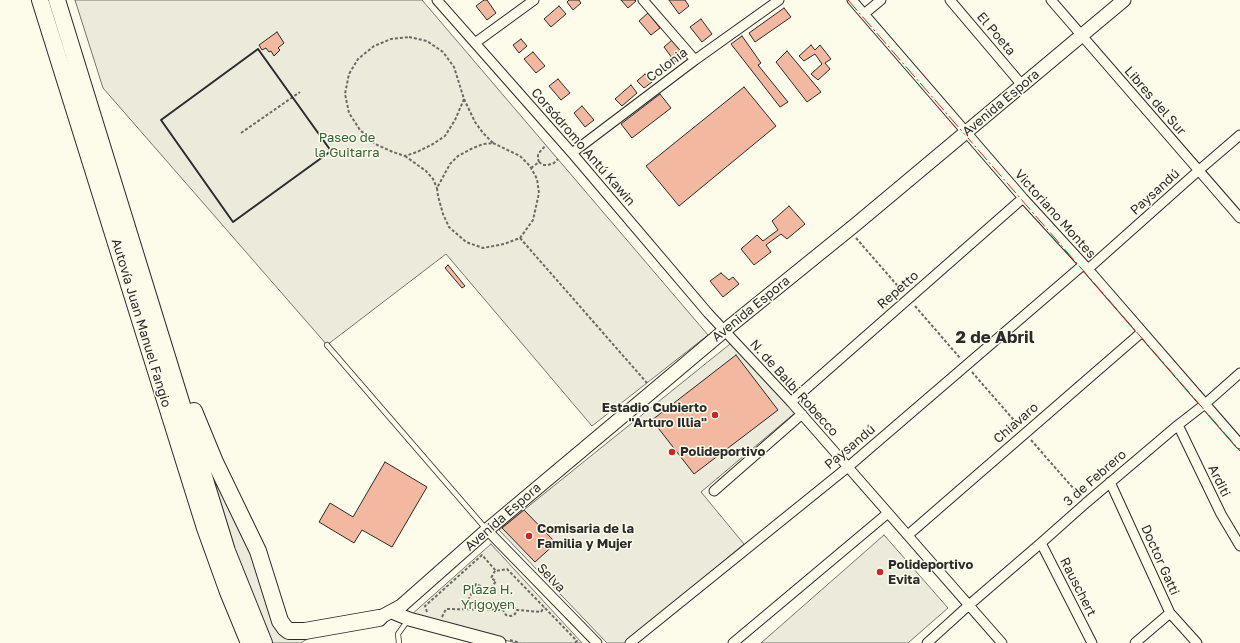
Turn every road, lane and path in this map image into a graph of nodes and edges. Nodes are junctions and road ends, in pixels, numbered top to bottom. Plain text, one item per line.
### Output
1 (40, 0) edge
2 (57, 0) edge
3 (437, 0) edge
4 (534, 0) edge
5 (643, 0) edge
6 (780, 0) edge
7 (852, 0) edge
8 (881, 0) edge
9 (950, 0) edge
10 (1051, 0) edge
11 (1124, 0) edge
12 (864, 14) junction
13 (1082, 35) junction
14 (475, 43) junction
15 (695, 60) junction
16 (1022, 85) junction
17 (300, 92) dead end
18 (464, 99) junction
19 (966, 132) junction
20 (241, 133) dead end
21 (1240, 135) edge
22 (493, 143) junction
23 (546, 145) dead end
24 (572, 153) junction
25 (405, 156) junction
26 (558, 159) dead end
27 (539, 162) junction
28 (531, 168) junction
29 (1198, 170) junction
30 (437, 188) junction
31 (1023, 198) junction
32 (1240, 218) edge
33 (520, 238) junction
34 (1085, 267) junction
35 (153, 309) junction
36 (708, 313) joint
37 (724, 331) junction
38 (1142, 332) junction
39 (327, 345) dead end
40 (1240, 373) edge
41 (654, 390) junction
42 (791, 402) junction
43 (1205, 404) junction
44 (802, 414) junction
45 (1178, 425) junction
46 (1240, 444) edge
47 (848, 467) junction
48 (1110, 482) junction
49 (714, 491) dead end
50 (888, 513) junction
51 (487, 530) junction
52 (908, 535) junction
53 (1041, 543) junction
54 (1240, 546) edge
55 (495, 571) dead end
56 (969, 605) junction
57 (425, 606) dead end
58 (544, 607) junction
59 (464, 609) junction
60 (502, 610) junction
61 (517, 610) junction
62 (1170, 613) junction
63 (385, 615) junction
64 (409, 619) junction
65 (440, 621) dead end
66 (249, 643) edge
67 (264, 643) edge
68 (307, 643) edge
69 (399, 643) edge
70 (500, 643) edge
71 (574, 643) edge
72 (597, 643) edge
73 (630, 643) edge
74 (733, 643) edge
75 (927, 643) edge
76 (1002, 643) edge
77 (1092, 643) edge
78 (1135, 643) edge
79 (1197, 643) edge

1 - 66 highway, Autovía Juan Manuel Fangio
2 - 35 highway, Autovía Juan Manuel Fangio
3 - 14 street, Corsódromo Antú Kawin
4 - 14 street
5 - 15 street
6 - 15 street, Colonia
7 - 12 street, Victoriano Montes
8 - 12 street
9 - 16 street, El Poeta
10 - 13 street, Libres del Sur
11 - 13 main road, Avenida Espora
12 - 19 street, Victoriano Montes
13 - 16 main road, Avenida Espora
13 - 29 street, Libres del Sur
14 - 24 street, Corsódromo Antú Kawin
15 - 24 street, Colonia
16 - 19 main road, Avenida Espora
17 - 20 path
18 - 22 path
18 - 25 path
18 - 25 path
19 - 31 street, Victoriano Montes
19 - 37 main road, Avenida Espora
21 - 29 street, Paysandú
22 - 28 path
22 - 30 path
23 - 27 path
24 - 36 street, Corsódromo Antú Kawin
25 - 30 path
26 - 27 path
27 - 28 path
28 - 33 path
29 - 32 street, Libres del Sur
29 - 34 street, Paysandú
30 - 33 path
31 - 34 street, Victoriano Montes
31 - 42 street, Repetto
33 - 41 path
34 - 38 street, Victoriano Montes
34 - 47 street, Paysandú
35 - 63 highway
35 - 67 highway, Autovía Juan Manuel Fangio
36 - 37 street, N. de Balbi Robecco
37 - 41 main road, Avenida Espora
37 - 42 street, N. de Balbi Robecco
38 - 43 street, Victoriano Montes
38 - 52 street, Chiavaro
39 - 51 lane
40 - 43 street, 3 de Febrero
41 - 51 main road, Avenida Espora
42 - 44 street, N. de Balbi Robecco
43 - 45 street, 3 de Febrero
43 - 46 street, Victoriano Montes
44 - 47 street, N. de Balbi Robecco
44 - 49 street
45 - 48 street, 3 de Febrero
45 - 54 street, Arditi
47 - 50 street, N. de Balbi Robecco
47 - 73 street, Paysandú
48 - 53 street, 3 de Febrero
48 - 62 street, Doctor Gatti
50 - 52 street, N. de Balbi Robecco
50 - 74 street
51 - 63 main road, Avenida Espora
51 - 72 street, Selva
52 - 56 street, N. de Balbi Robecco
53 - 56 street, 3 de Febrero
53 - 77 street, Rauschert
55 - 59 path
56 - 75 street, 3 de Febrero
56 - 76 street, N. de Balbi Robecco
57 - 58 path
58 - 61 path
58 - 71 path
59 - 60 path
59 - 65 path
60 - 61 path
60 - 61 path
62 - 78 street
62 - 79 street, Doctor Gatti
63 - 64 main road
63 - 68 highway
64 - 69 lane
64 - 70 main road

